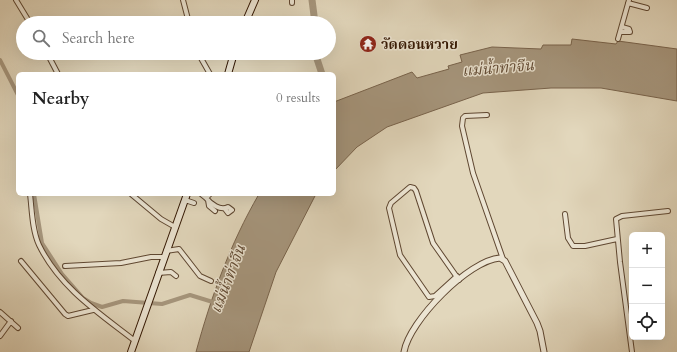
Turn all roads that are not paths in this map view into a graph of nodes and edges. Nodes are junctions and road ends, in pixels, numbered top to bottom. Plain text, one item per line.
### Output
1 (16, 0) edge
2 (183, 0) edge
3 (255, 0) edge
4 (628, 2) edge
5 (647, 8) dead end
6 (26, 16) edge
7 (187, 16) edge
8 (248, 16) edge
9 (622, 27) junction
10 (620, 32) junction
11 (618, 40) dead end
12 (51, 60) edge
13 (202, 60) edge
14 (232, 60) edge
15 (57, 72) edge
16 (209, 72) edge
17 (229, 72) edge
18 (487, 115) dead end
19 (30, 196) edge
20 (133, 196) edge
21 (203, 196) edge
22 (209, 196) edge
23 (186, 197) edge
24 (207, 199) junction
25 (194, 203) dead end
26 (225, 209) dead end
27 (214, 211) dead end
28 (668, 211) dead end
29 (565, 214) dead end
30 (175, 227) junction
31 (617, 239) junction
32 (164, 254) junction
33 (503, 259) junction
34 (21, 261) dead end
35 (65, 266) dead end
36 (158, 273) junction
37 (176, 276) dead end
38 (458, 278) junction
39 (211, 281) dead end
40 (94, 310) junction
41 (0, 312) edge
42 (10, 321) junction
43 (18, 328) dead end
44 (0, 336) edge
45 (135, 341) junction
46 (131, 352) edge
47 (404, 352) edge
48 (544, 352) edge
49 (632, 352) edge

1 - 6 street
2 - 7 street
3 - 8 main road
4 - 5 street
4 - 9 street
9 - 10 street
9 - 10 street
10 - 11 street
12 - 15 street
13 - 16 street
14 - 17 main road
18 - 33 street
19 - 40 street
20 - 30 street
21 - 24 street
22 - 24 street
23 - 25 street
23 - 30 main road
24 - 26 street
24 - 27 street
28 - 31 street
29 - 31 street
30 - 32 main road
31 - 49 street
32 - 35 street
32 - 36 main road
32 - 39 street
33 - 38 street
33 - 48 street
34 - 40 street
36 - 37 street
36 - 45 main road
38 - 38 street
38 - 47 street
40 - 45 street
41 - 42 street
42 - 43 street
42 - 44 street
45 - 46 main road

